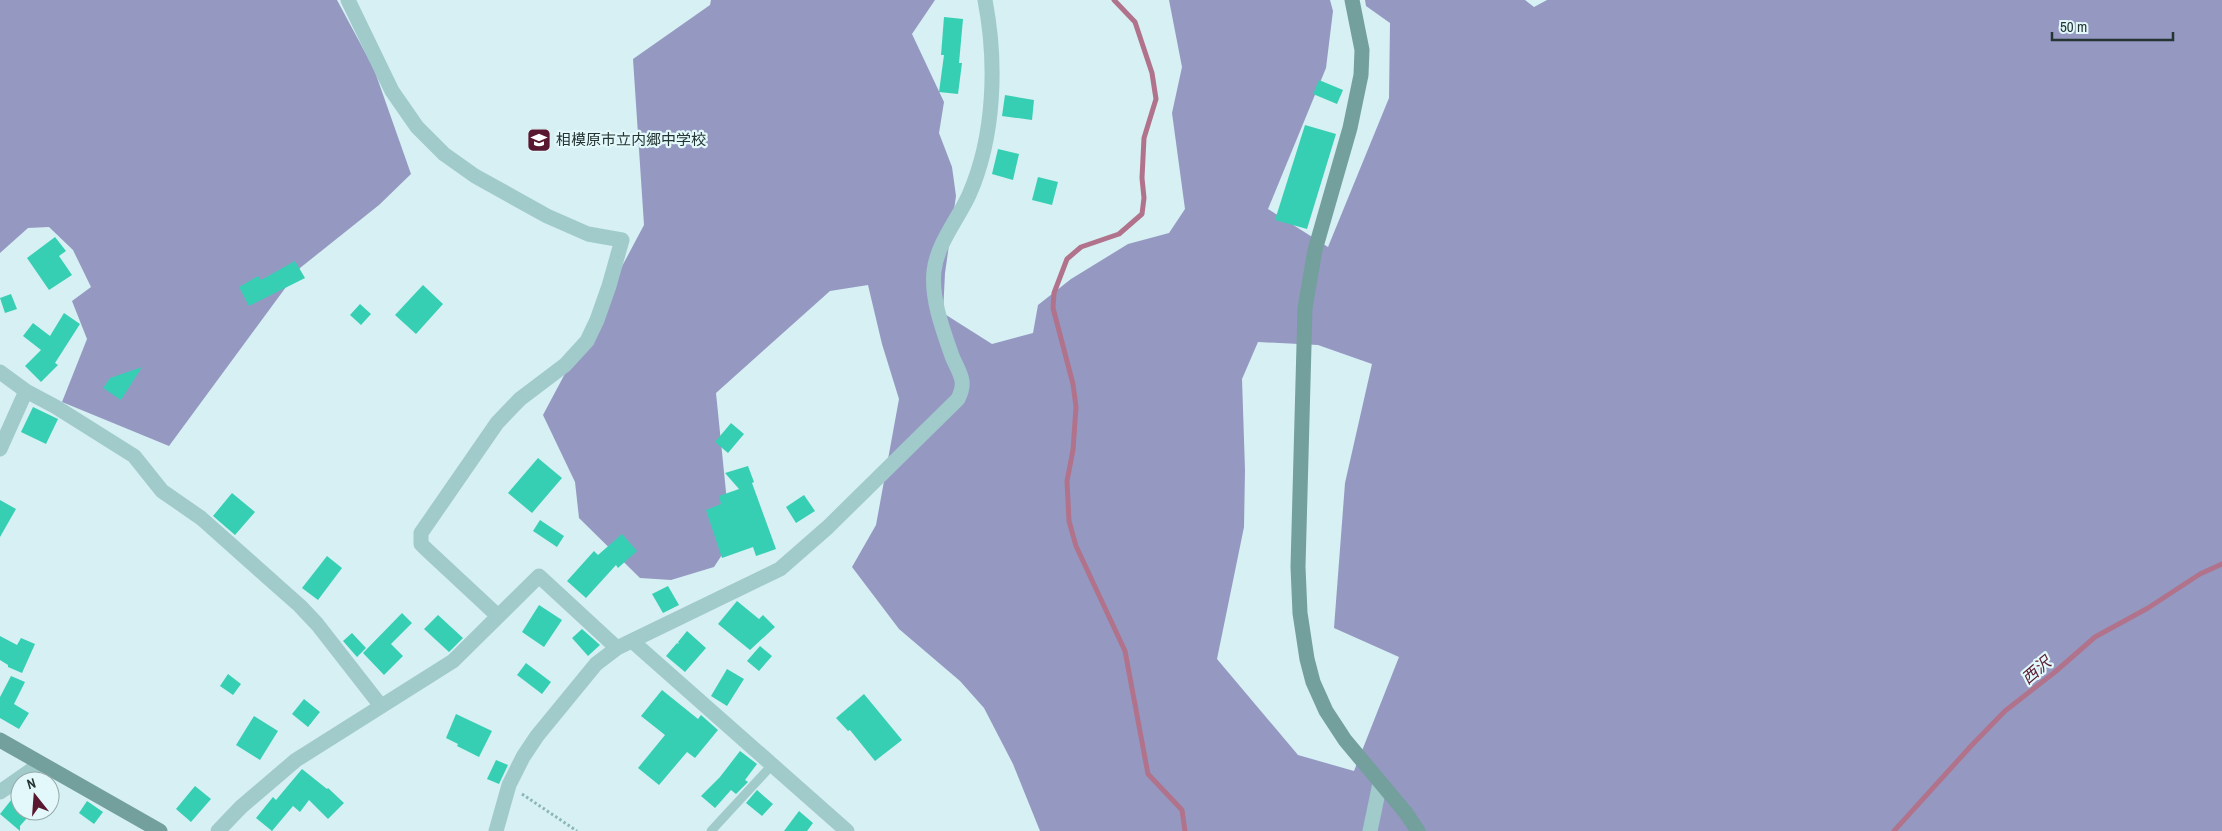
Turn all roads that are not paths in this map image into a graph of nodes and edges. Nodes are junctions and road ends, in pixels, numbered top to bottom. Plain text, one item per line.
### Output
1 (348, 0) edge
2 (985, 0) edge
3 (1352, 0) edge
4 (0, 372) edge
5 (26, 391) junction
6 (0, 449) edge
7 (498, 616) junction
8 (632, 642) junction
9 (617, 648) junction
10 (381, 706) junction
11 (0, 740) edge
12 (40, 764) junction
13 (772, 765) junction
14 (1380, 783) junction
15 (0, 792) edge
16 (160, 831) edge
17 (218, 831) edge
18 (496, 831) edge
19 (711, 831) edge
20 (847, 831) edge
21 (1370, 831) edge
22 (1418, 831) edge

1 - 7 street
2 - 8 street
3 - 14 street
4 - 5 street
5 - 6 street
5 - 10 street
7 - 9 street
7 - 10 street
8 - 9 street
8 - 13 street
9 - 18 street
10 - 17 street
11 - 12 street
12 - 15 street
12 - 16 street
13 - 19 lane
13 - 20 street
14 - 21 street
14 - 22 street

